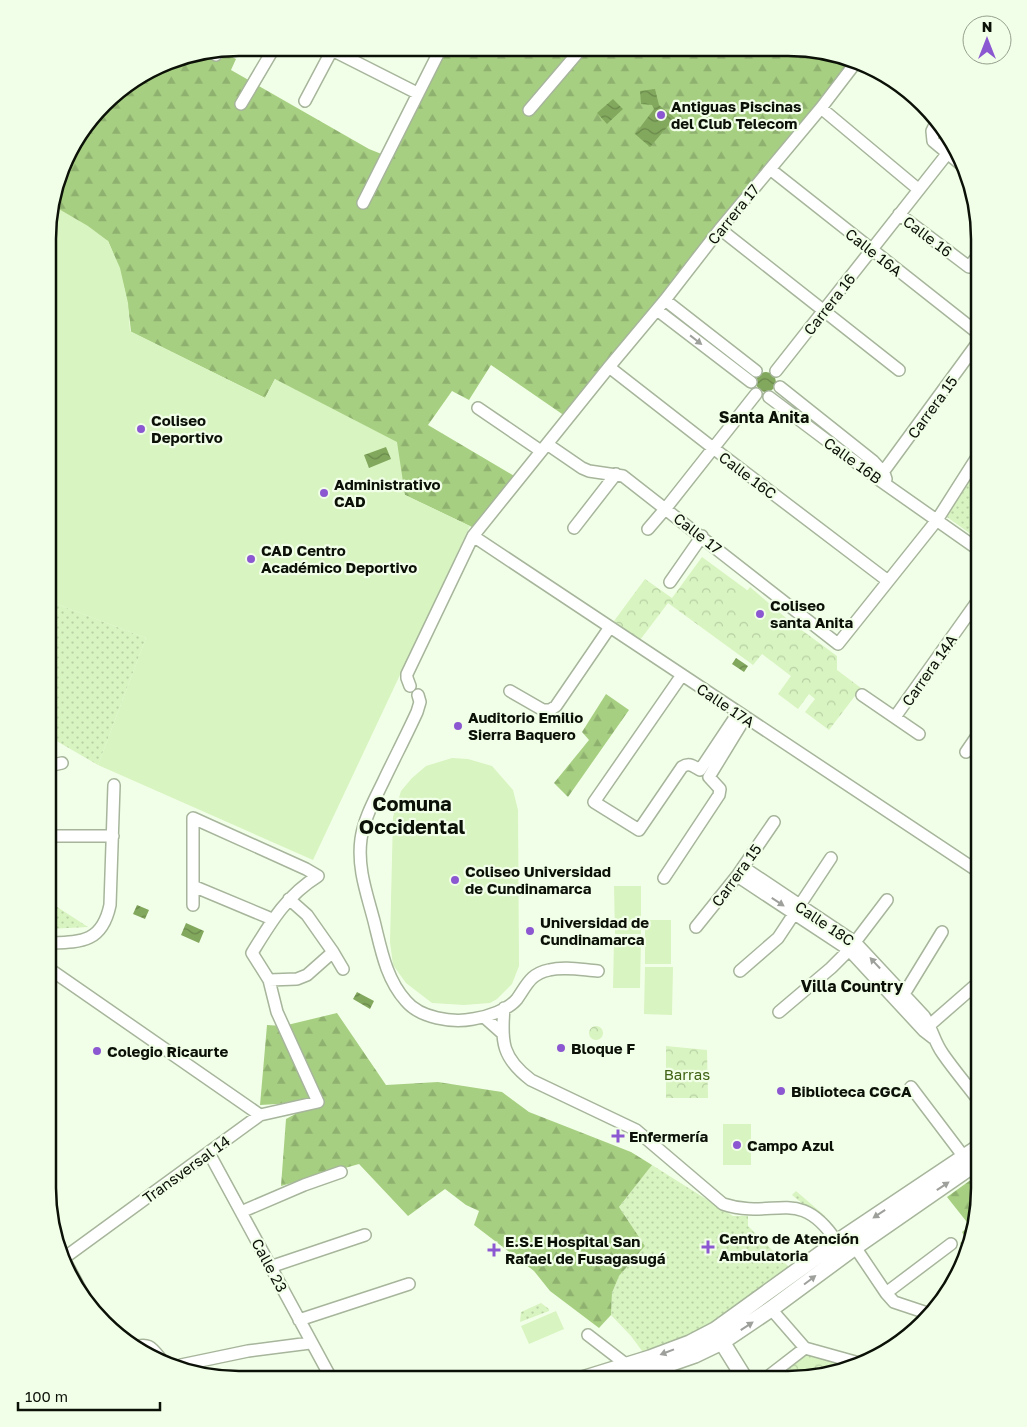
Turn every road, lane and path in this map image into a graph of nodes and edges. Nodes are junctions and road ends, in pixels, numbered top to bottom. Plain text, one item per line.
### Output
1 (269, 56) edge
2 (327, 56) edge
3 (354, 56) edge
4 (437, 56) edge
5 (574, 56) edge
6 (852, 68) edge
7 (417, 93) junction
8 (305, 101) dead end
9 (241, 104) dead end
10 (821, 108) junction
11 (529, 110) dead end
12 (933, 128) edge
13 (947, 154) junction
14 (952, 158) edge
15 (770, 169) junction
16 (918, 189) junction
17 (363, 203) dead end
18 (899, 214) junction
19 (720, 229) junction
20 (871, 250) junction
21 (971, 265) edge
22 (665, 300) junction
23 (657, 310) junction
24 (824, 310) junction
25 (971, 327) edge
26 (971, 353) edge
27 (609, 367) junction
28 (899, 370) dead end
29 (756, 371) junction
30 (776, 371) junction
31 (751, 382) junction
32 (780, 387) junction
33 (756, 394) junction
34 (769, 397) junction
35 (478, 408) dead end
36 (544, 448) junction
37 (713, 448) junction
38 (971, 467) edge
39 (616, 474) junction
40 (881, 476) junction
41 (666, 508) junction
42 (938, 520) junction
43 (574, 528) dead end
44 (648, 529) dead end
45 (473, 536) junction
46 (702, 536) junction
47 (971, 544) edge
48 (888, 581) junction
49 (670, 582) dead end
50 (971, 610) edge
51 (610, 627) junction
52 (682, 675) junction
53 (410, 686) dead end
54 (510, 691) dead end
55 (418, 695) dead end
56 (862, 695) dead end
57 (742, 715) junction
58 (895, 717) junction
59 (918, 734) dead end
60 (971, 745) edge
61 (966, 752) dead end
62 (62, 763) dead end
63 (56, 764) edge
64 (114, 785) dead end
65 (774, 822) dead end
66 (56, 836) edge
67 (113, 836) junction
68 (831, 858) dead end
69 (971, 867) edge
70 (740, 872) junction
71 (664, 878) dead end
72 (193, 886) junction
73 (289, 899) junction
74 (887, 900) dead end
75 (193, 905) dead end
76 (798, 910) junction
77 (272, 919) junction
78 (696, 927) dead end
79 (942, 932) dead end
80 (56, 943) edge
81 (852, 946) junction
82 (333, 952) junction
83 (343, 969) dead end
84 (598, 971) dead end
85 (740, 971) dead end
86 (56, 974) edge
87 (269, 980) junction
88 (971, 990) edge
89 (901, 998) junction
90 (504, 1008) junction
91 (779, 1012) dead end
92 (484, 1017) junction
93 (929, 1032) junction
94 (502, 1033) junction
95 (911, 1087) dead end
96 (971, 1090) edge
97 (260, 1115) junction
98 (209, 1152) junction
99 (971, 1163) edge
100 (971, 1167) edge
101 (971, 1167) edge
102 (341, 1172) dead end
103 (241, 1212) junction
104 (365, 1235) dead end
105 (837, 1242) junction
106 (951, 1244) dead end
107 (855, 1246) junction
108 (69, 1256) edge
109 (270, 1267) junction
110 (409, 1284) dead end
111 (886, 1293) junction
112 (771, 1310) junction
113 (922, 1311) edge
114 (299, 1320) junction
115 (588, 1335) dead end
116 (714, 1339) junction
117 (310, 1342) junction
118 (805, 1348) junction
119 (849, 1360) edge
120 (188, 1364) edge
121 (327, 1371) edge
122 (625, 1371) edge
123 (639, 1371) edge
124 (729, 1371) edge
125 (739, 1371) edge
126 (775, 1371) edge

1 - 9 street
2 - 8 street
3 - 7 street
4 - 7 street
5 - 11 street
6 - 10 street, Carrera 17
7 - 17 street
10 - 15 street, Carrera 17
10 - 16 street
12 - 13 street
13 - 14 street
13 - 16 street, Carrera 16
15 - 19 street, Carrera 17
15 - 20 street, Calle 16A
16 - 18 street, Carrera 16
18 - 20 street, Carrera 16
18 - 21 street, Calle 16
19 - 22 street, Carrera 17
19 - 24 street
20 - 24 street, Carrera 16
20 - 25 street, Calle 16A
22 - 23 street, Carrera 17
22 - 29 street
23 - 27 street, Carrera 17
23 -> 31 street
24 - 28 street
24 - 30 street, Carrera 16
26 - 40 street, Carrera 15
27 - 36 street, Carrera 17
27 - 37 street, Calle 16C
29 - 30 street
29 - 31 street
30 - 32 street
31 - 33 street
32 - 34 street
32 - 40 street, Calle 16B
33 - 34 street
33 - 37 street
34 - 40 street, Calle 16B
35 - 36 street, Calle 17
36 - 39 street, Calle 17
36 - 45 street, Carrera 17
37 - 41 street
37 - 48 street, Calle 16C
38 - 42 street
39 - 41 street, Calle 17
39 - 43 street
40 - 42 street, Calle 16B
41 - 44 street
41 - 46 street, Calle 17
42 - 47 street, Calle 16B
42 - 48 street
45 - 51 street, Calle 17A
45 - 53 street, Carrera 17
46 - 48 street, Calle 17
46 - 49 street
50 - 58 street, Carrera 14A
51 - 52 street, Calle 17A
51 - 54 street
52 - 57 street, Calle 17A
52 - 57 street
55 - 92 street
56 - 58 street
57 - 69 street, Calle 17A
57 - 71 street
58 - 59 street
60 - 61 street
62 - 63 street
64 - 67 street
65 - 70 street, Carrera 15
66 - 67 street
67 - 80 street
68 - 76 street
70 - 76 street, Calle 18C
70 - 78 street, Carrera 15
72 - 73 street
72 - 75 street
72 - 77 street
73 - 77 street
73 - 82 street
74 - 81 street
76 - 81 street, Calle 18C
76 - 85 street
77 - 87 street
79 - 89 street
81 - 89 street, Calle 18C
81 - 91 street
82 - 83 street
82 - 87 street
84 - 90 street
86 - 97 street
87 - 97 street, Transversal 14
88 - 93 street
89 - 93 street, Calle 18C
90 - 92 street
90 - 94 street
92 - 94 street
93 - 96 street, Calle 18C
94 - 105 street
95 - 99 street
97 - 98 street, Transversal 14
98 - 103 street, Calle 23
98 - 108 street, Transversal 14
100 -> 105 main road
107 -> 101 main road
102 - 103 street
103 - 109 street, Calle 23
104 - 109 street
105 - 116 main road
106 - 111 street
107 - 111 street
112 -> 107 main road
109 - 114 street, Calle 23
110 - 114 street
111 - 113 street
116 -> 112 main road
112 - 118 street
114 - 117 street, Calle 23
115 - 122 street
116 - 123 main road
116 - 124 main road
116 - 125 main road
117 - 120 street
117 - 121 street, Calle 23
118 - 119 street
118 - 126 street

